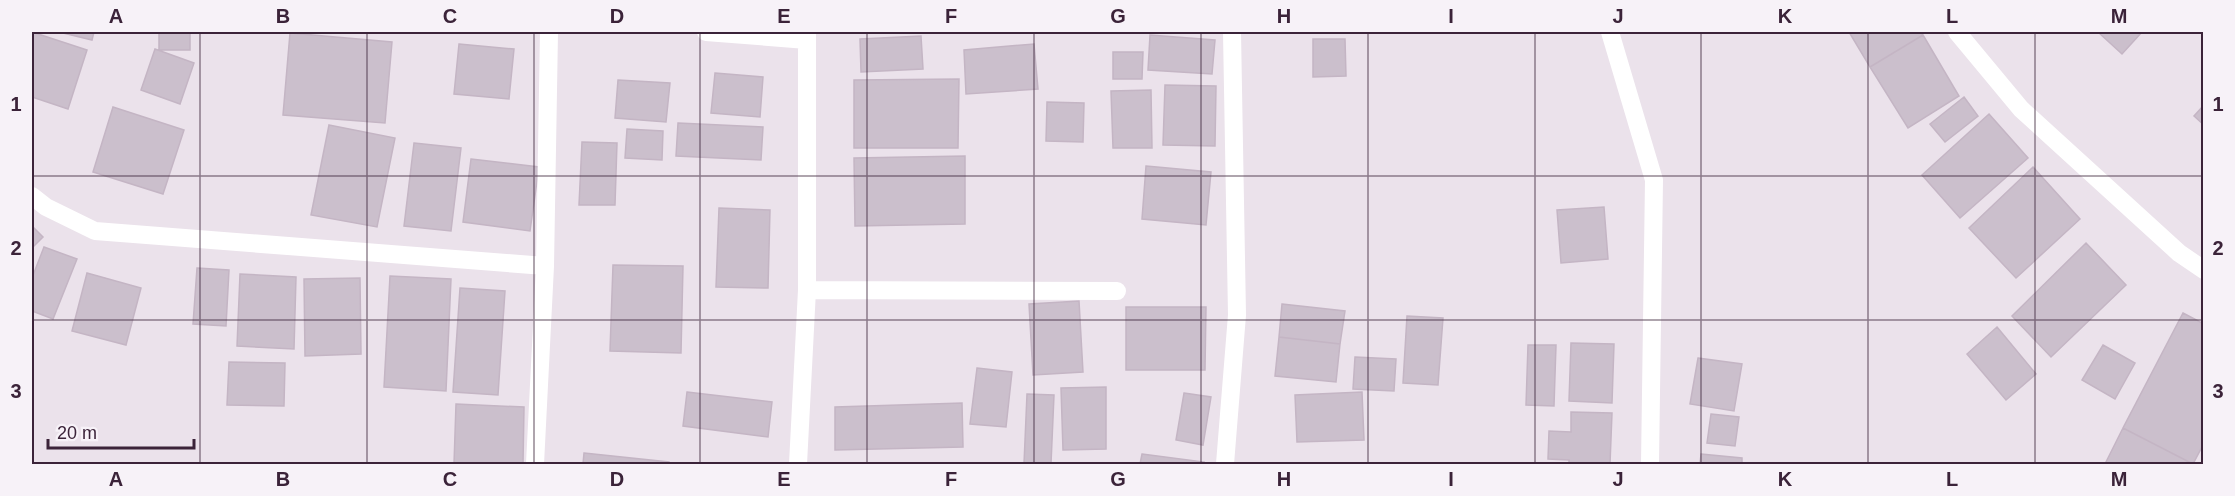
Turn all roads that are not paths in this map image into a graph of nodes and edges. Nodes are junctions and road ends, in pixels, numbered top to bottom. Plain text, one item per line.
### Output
1 (549, 32) edge
2 (706, 32) edge
3 (1232, 32) edge
4 (1610, 32) edge
5 (1957, 32) edge
6 (807, 36) edge
7 (32, 196) edge
8 (545, 266) junction
9 (2204, 270) edge
10 (807, 290) junction
11 (1117, 291) dead end
12 (535, 465) edge
13 (798, 465) edge
14 (1225, 465) edge
15 (1650, 465) edge

1 - 8 street
2 - 6 street
3 - 14 street
4 - 15 street
5 - 9 street
6 - 10 street
7 - 8 street
8 - 12 street
10 - 11 street
10 - 13 street

